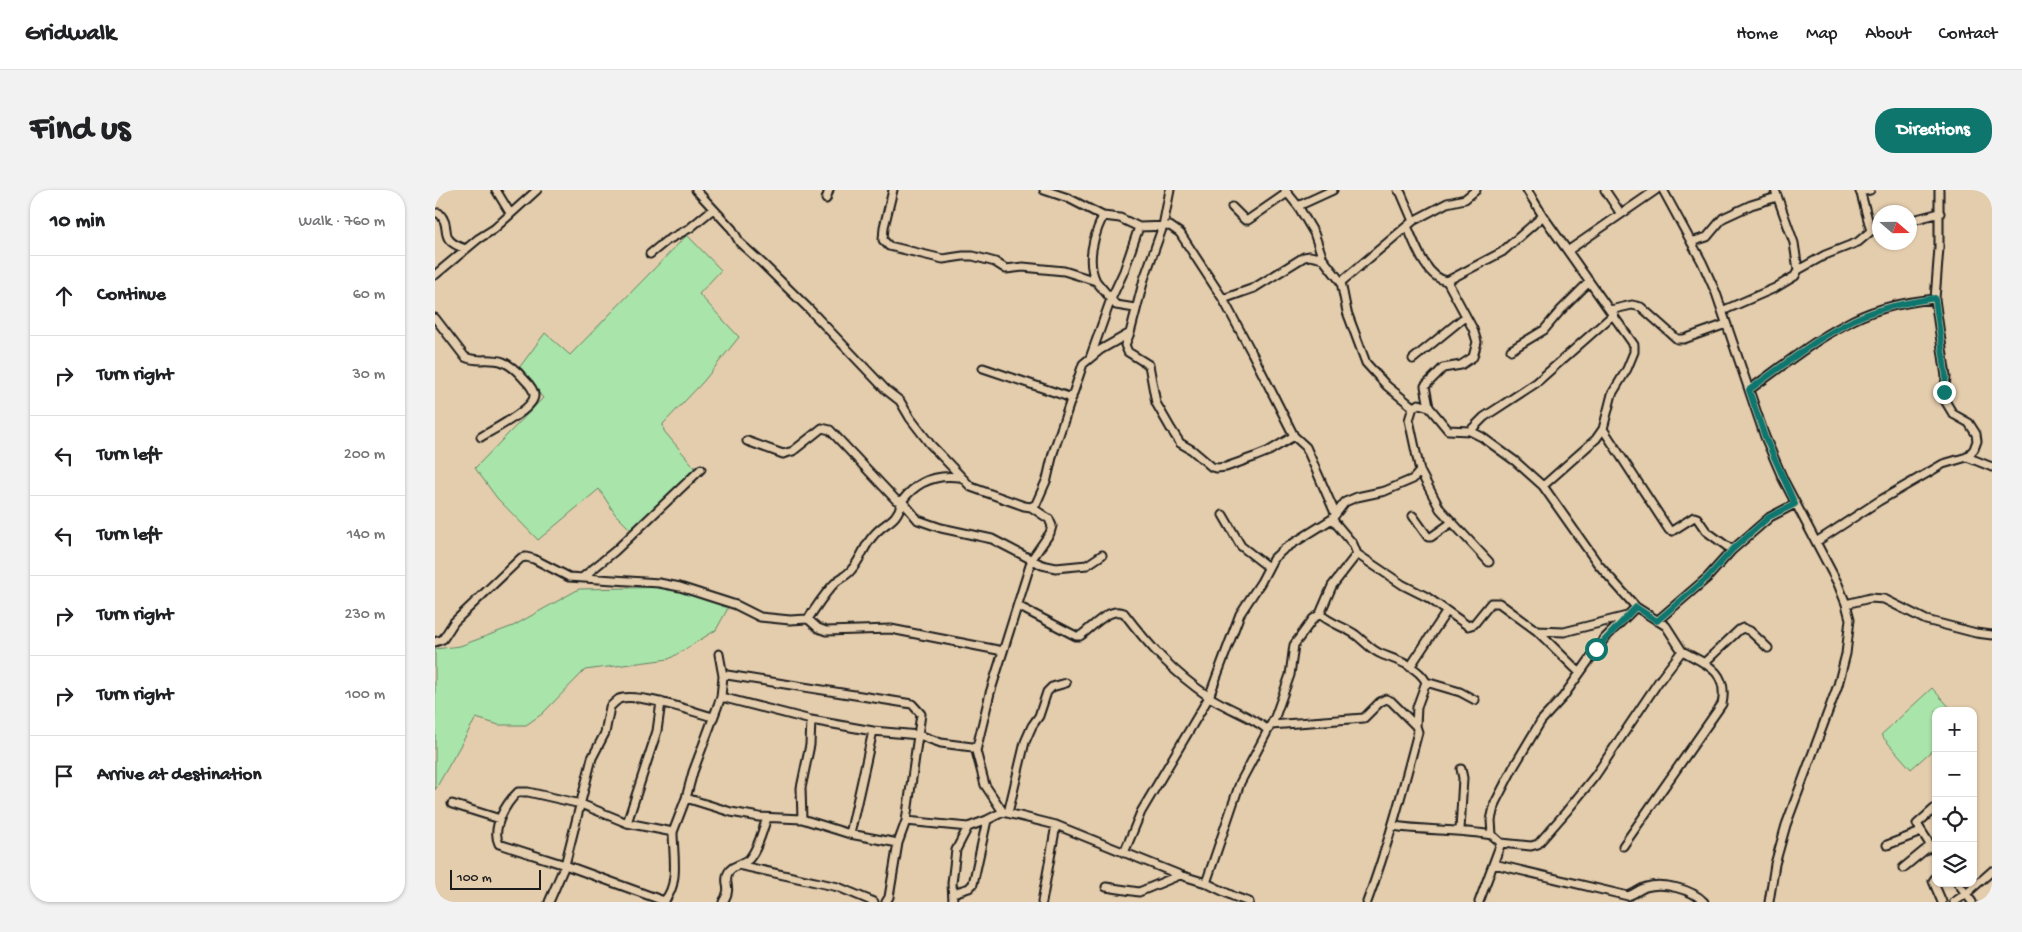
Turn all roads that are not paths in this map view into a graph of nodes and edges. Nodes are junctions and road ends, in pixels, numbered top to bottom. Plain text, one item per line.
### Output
1 (496, 190) edge
2 (537, 190) edge
3 (696, 190) edge
4 (829, 190) edge
5 (893, 190) edge
6 (1044, 190) edge
7 (1170, 190) edge
8 (1333, 190) edge
9 (1398, 190) edge
10 (1477, 190) edge
11 (1527, 190) edge
12 (1605, 190) edge
13 (1656, 190) edge
14 (1663, 190) edge
15 (1870, 190) edge
16 (1939, 190) edge
17 (1860, 191) edge
18 (1286, 192) edge
19 (1776, 194) edge
20 (826, 199) dead end
21 (1299, 206) junction
22 (1232, 207) dead end
23 (713, 208) junction
24 (435, 213) edge
25 (510, 213) junction
26 (1940, 213) junction
27 (1621, 214) junction
28 (1103, 216) junction
29 (1543, 216) junction
30 (1917, 219) edge
31 (1413, 221) junction
32 (1163, 226) junction
33 (1407, 226) junction
34 (1139, 227) junction
35 (1871, 231) joint
36 (1691, 242) junction
37 (466, 249) junction
38 (1569, 250) junction
39 (650, 254) dead end
40 (1323, 259) junction
41 (1798, 270) junction
42 (435, 275) edge
43 (1096, 281) junction
44 (1447, 281) junction
45 (1341, 282) junction
46 (1589, 282) junction
47 (1935, 298) junction
48 (1111, 299) junction
49 (1223, 299) junction
50 (1135, 308) junction
51 (1722, 311) junction
52 (1612, 312) junction
53 (1466, 316) junction
54 (435, 318) edge
55 (1726, 324) junction
56 (1130, 333) junction
57 (1511, 350) dead end
58 (1089, 359) junction
59 (1413, 359) dead end
60 (983, 368) dead end
61 (1749, 390) junction
62 (1072, 398) junction
63 (1413, 407) junction
64 (1429, 407) junction
65 (1603, 429) junction
66 (1470, 431) junction
67 (1295, 436) junction
68 (481, 437) dead end
69 (747, 441) dead end
70 (1967, 457) junction
71 (1992, 467) edge
72 (701, 469) dead end
73 (1420, 471) junction
74 (959, 477) junction
75 (1543, 486) junction
76 (902, 501) junction
77 (1795, 504) junction
78 (1031, 507) junction
79 (1223, 515) dead end
80 (1334, 516) junction
81 (1413, 516) dead end
82 (1451, 523) junction
83 (1816, 542) junction
84 (1732, 550) junction
85 (1357, 554) junction
86 (1102, 555) dead end
87 (1032, 560) junction
88 (1489, 562) dead end
89 (1268, 567) junction
90 (583, 577) junction
91 (1846, 604) junction
92 (1018, 606) junction
93 (1636, 607) junction
94 (1447, 611) junction
95 (1320, 614) junction
96 (1627, 616) junction
97 (809, 619) junction
98 (1657, 621) junction
99 (1537, 631) junction
100 (1992, 635) edge
101 (435, 642) edge
102 (1768, 648) dead end
103 (1003, 651) junction
104 (1682, 651) junction
105 (719, 654) dead end
106 (1705, 663) junction
107 (1410, 666) junction
108 (1580, 673) junction
109 (723, 676) junction
110 (1427, 682) junction
111 (1066, 683) dead end
112 (721, 697) junction
113 (1209, 697) junction
114 (1475, 700) dead end
115 (661, 702) junction
116 (713, 717) junction
117 (811, 720) junction
118 (1417, 726) junction
119 (1270, 727) junction
120 (873, 731) junction
121 (919, 735) junction
122 (976, 751) junction
123 (1461, 769) dead end
124 (686, 798) junction
125 (452, 804) dead end
126 (581, 804) junction
127 (1932, 811) edge
128 (1006, 812) junction
129 (767, 818) junction
130 (802, 818) junction
131 (500, 819) junction
132 (987, 820) junction
133 (906, 821) junction
134 (627, 823) junction
135 (1055, 825) junction
136 (968, 826) junction
137 (1393, 826) junction
138 (1460, 830) junction
139 (673, 832) junction
140 (1921, 832) junction
141 (850, 834) junction
142 (1492, 835) junction
143 (898, 843) junction
144 (1501, 843) junction
145 (1887, 845) dead end
146 (1623, 846) dead end
147 (1931, 846) joint
148 (1124, 853) junction
149 (1494, 864) junction
150 (565, 865) junction
151 (739, 865) junction
152 (1903, 868) dead end
153 (1992, 871) edge
154 (1180, 875) junction
155 (1206, 883) junction
156 (1106, 887) dead end
157 (1936, 887) edge
158 (1961, 887) edge
159 (953, 893) junction
160 (1967, 894) junction
161 (549, 902) edge
162 (664, 902) edge
163 (723, 902) edge
164 (874, 902) edge
165 (886, 902) edge
166 (953, 902) edge
167 (1042, 902) edge
168 (1249, 902) edge
169 (1367, 902) edge
170 (1479, 902) edge
171 (1703, 902) edge
172 (1769, 902) edge
173 (1942, 902) edge
174 (1954, 902) edge
175 (1972, 902) edge

1 - 25 street
2 - 25 street
3 - 23 street
4 - 20 street
5 - 43 street
6 - 28 street
7 - 32 street
8 - 21 street
9 - 31 street
10 - 31 street
11 - 29 street
12 - 27 street
13 - 27 street
14 - 36 street
15 - 17 street
16 - 26 street
17 - 35 street
18 - 21 street
18 - 22 street
19 - 36 street
19 - 41 street
21 - 40 street
23 - 39 street
23 - 74 street
24 - 37 street
25 - 37 street
26 - 30 street
26 - 47 street
27 - 38 street
28 - 34 street
28 - 43 street
29 - 38 street
29 - 44 street
31 - 33 street
32 - 34 street
32 - 49 street
32 - 50 street
33 - 44 street
33 - 45 street
34 - 48 street
35 - 41 street
36 - 51 street
37 - 42 street
38 - 46 street
40 - 45 street
40 - 49 street
41 - 51 street
43 - 48 street
44 - 53 street
45 - 63 street
46 - 52 street
46 - 57 street
47 - 61 street
47 - 70 street
48 - 50 street
48 - 58 street
49 - 67 street
50 - 56 street
51 - 55 street
52 - 55 street
52 - 65 street
52 - 66 street
53 - 59 street
53 - 64 street
54 - 68 street
55 - 61 street
56 - 58 street
56 - 67 street
58 - 62 street
60 - 62 street
61 - 77 street
62 - 78 street
63 - 64 street
63 - 73 street
64 - 66 street
65 - 75 street
65 - 84 street
66 - 75 street
67 - 80 street
69 - 76 street
70 - 71 street
70 - 83 street
72 - 90 street
73 - 80 street
73 - 82 street
74 - 76 street
74 - 78 street
75 - 93 street
76 - 87 street
76 - 97 street
77 - 83 street
77 - 84 street
78 - 87 street
79 - 89 street
80 - 85 street
80 - 89 street
81 - 82 street
82 - 88 street
83 - 91 street
84 - 98 street
85 - 94 street
85 - 95 street
86 - 87 street
87 - 92 street
89 - 113 street
90 - 97 street
90 - 101 street
91 - 100 street
91 - 172 street
92 - 103 street
92 - 113 street
93 - 96 street
93 - 98 street
94 - 99 street
94 - 107 street
95 - 107 street
95 - 119 street
96 - 99 street
96 - 108 street
97 - 103 street
98 - 104 street
99 - 108 street
102 - 106 street
103 - 122 street
104 - 106 street
104 - 144 street
105 - 109 street
106 - 146 street
107 - 110 street
108 - 142 street
109 - 112 street
109 - 121 street
110 - 114 street
110 - 118 street
111 - 128 street
112 - 116 street
112 - 117 street
113 - 119 street
113 - 148 street
115 - 116 street
115 - 126 street
115 - 134 street
116 - 124 street
117 - 120 street
117 - 130 street
118 - 119 street
118 - 137 street
119 - 155 street
120 - 121 street
120 - 141 street
121 - 122 street
121 - 133 street
122 - 128 street
123 - 138 street
124 - 129 street
124 - 139 street
125 - 131 street
126 - 131 street
126 - 134 street
126 - 150 street
127 - 140 street
128 - 132 street
128 - 135 street
129 - 130 street
129 - 151 street
130 - 141 street
131 - 150 street
132 - 136 street
132 - 159 street
133 - 136 street
133 - 143 street
134 - 139 street
135 - 148 street
135 - 167 street
136 - 159 street
137 - 138 street
137 - 169 street
138 - 142 street
139 - 162 street
140 - 145 street
140 - 147 street
141 - 143 street
142 - 144 street
143 - 165 street
144 - 149 street
147 - 152 street
148 - 154 street
149 - 170 street
149 - 171 street
150 - 161 street
150 - 162 street
151 - 163 street
151 - 164 street
153 - 160 street
154 - 155 street
154 - 156 street
155 - 168 street
157 - 173 street
158 - 160 street
159 - 166 street
160 - 174 street
160 - 175 street

